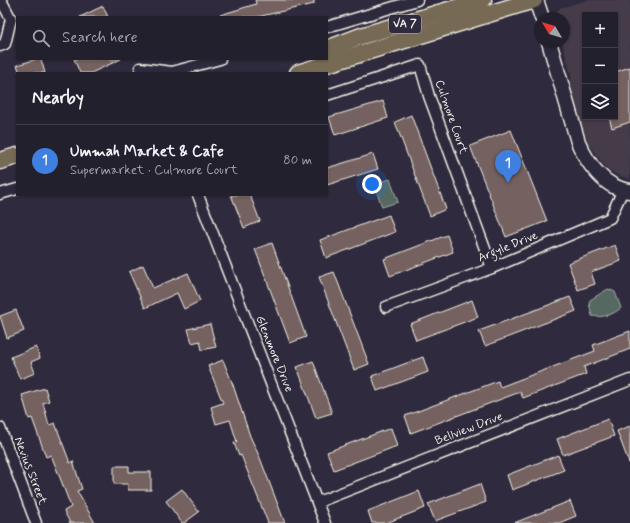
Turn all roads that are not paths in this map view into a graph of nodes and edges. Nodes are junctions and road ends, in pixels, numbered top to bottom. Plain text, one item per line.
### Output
1 (1, 0) edge
2 (417, 0) edge
3 (483, 0) edge
4 (535, 0) edge
5 (540, 12) edge
6 (328, 27) edge
7 (0, 46) edge
8 (551, 48) edge
9 (328, 49) edge
10 (216, 60) edge
11 (306, 60) edge
12 (140, 68) dead end
13 (172, 72) edge
14 (172, 72) edge
15 (293, 72) edge
16 (301, 72) edge
17 (328, 95) edge
18 (16, 156) edge
19 (0, 161) edge
20 (16, 189) edge
21 (626, 190) edge
22 (0, 194) edge
23 (198, 196) edge
24 (492, 268) junction
25 (386, 307) dead end
26 (630, 380) edge
27 (0, 428) edge
28 (318, 502) junction
29 (36, 523) edge
30 (325, 523) edge

1 - 7 street
2 - 6 street
3 - 9 main road, VA 7
4 - 5 street
4 - 16 main road, VA 7
8 - 21 street
10 - 13 street
11 - 15 main road
12 - 14 street
17 - 24 street, Culmore Court
18 - 19 main road
20 - 22 street
21 - 24 street, Argyle Drive
23 - 28 street, Glenmore Drive
24 - 25 street, Argyle Drive
26 - 28 street, Bellview Drive
27 - 29 street, Nevius Street
28 - 30 street, Glenmore Drive

